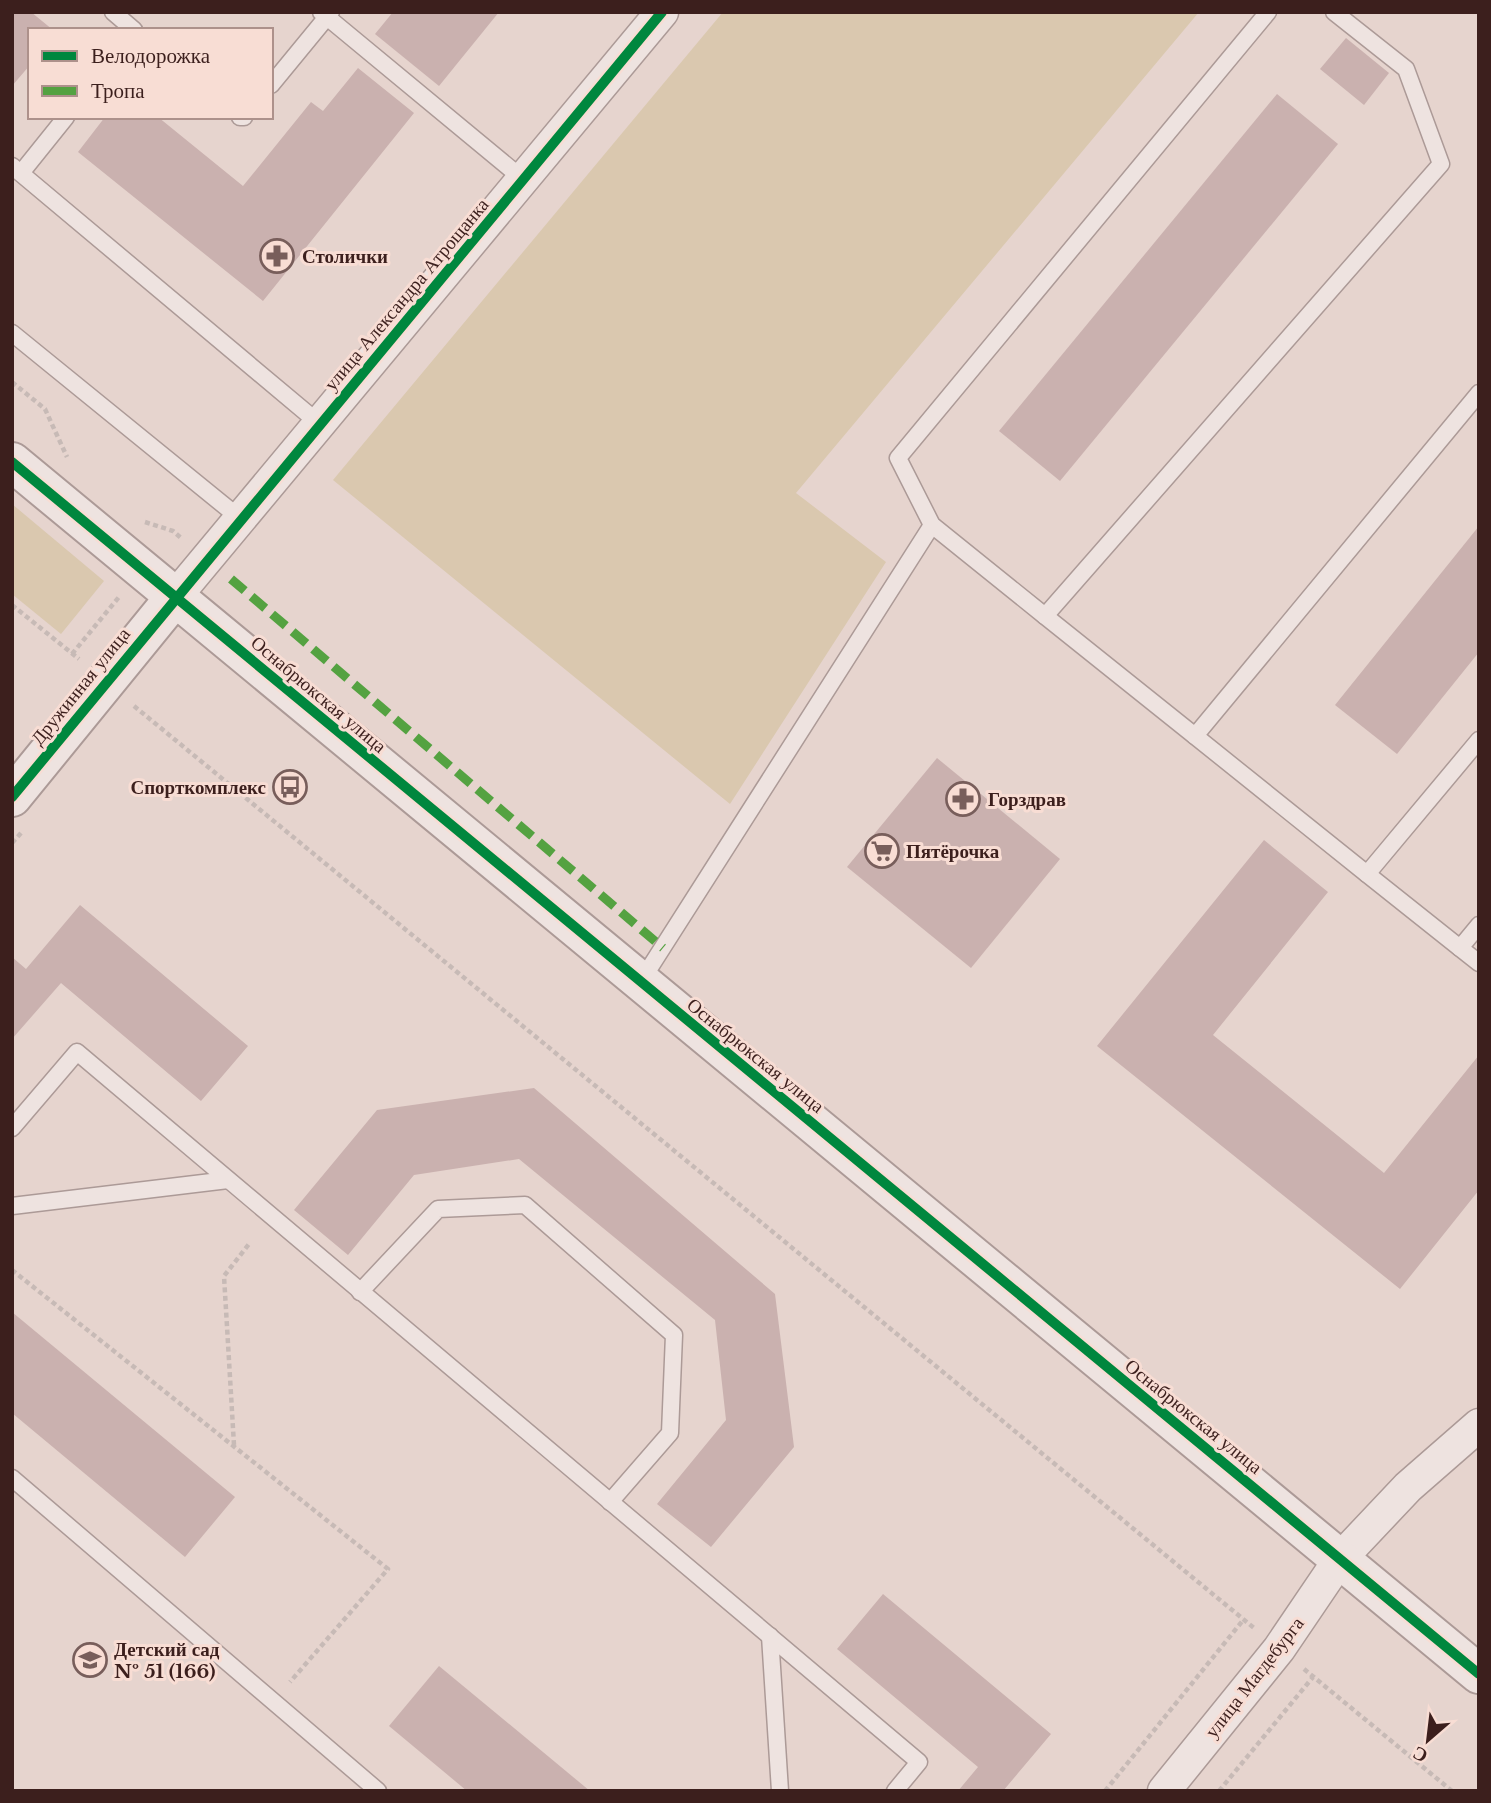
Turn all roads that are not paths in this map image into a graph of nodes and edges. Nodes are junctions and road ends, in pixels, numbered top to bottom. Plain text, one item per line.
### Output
1 (113, 12) edge
2 (662, 12) edge
3 (1268, 12) edge
4 (1335, 12) edge
5 (326, 14) edge
6 (132, 28) edge
7 (273, 82) edge
8 (63, 119) edge
9 (16, 170) edge
10 (524, 180) junction
11 (12, 333) edge
12 (1479, 393) edge
13 (321, 425) junction
14 (12, 462) edge
15 (242, 520) junction
16 (932, 525) junction
17 (175, 597) junction
18 (1045, 616) junction
19 (1195, 736) junction
20 (1479, 740) edge
21 (12, 797) edge
22 (1367, 874) junction
23 (1479, 925) edge
24 (1460, 948) junction
25 (1479, 963) edge
26 (640, 983) junction
27 (12, 1128) edge
28 (228, 1180) junction
29 (12, 1206) edge
30 (360, 1292) junction
31 (1479, 1425) edge
32 (12, 1478) edge
33 (610, 1502) junction
34 (1340, 1559) junction
35 (770, 1636) junction
36 (1479, 1674) edge
37 (378, 1791) edge
38 (780, 1791) edge
39 (895, 1791) edge
40 (1164, 1791) edge

1 - 6 lane
2 - 10 street, улица Александра Атрощанка
3 - 16 lane
4 - 18 lane
5 - 7 lane
5 - 10 lane
8 - 9 lane
9 - 13 lane
10 - 13 street, улица Александра Атрощанка
11 - 15 lane
12 - 19 lane
13 - 15 street, улица Александра Атрощанка
14 - 17 street, Оснабрюкская улица
15 - 17 street, улица Александра Атрощанка
16 - 18 lane
16 - 26 lane
17 - 21 street, Дружинная улица
17 - 26 street, Оснабрюкская улица
18 - 19 lane
19 - 22 lane
20 - 22 lane
22 - 24 lane
23 - 24 lane
24 - 25 lane
26 - 34 street, Оснабрюкская улица
27 - 28 lane
28 - 29 lane
28 - 30 lane
30 - 33 lane
30 - 33 lane
31 - 34 street, улица Магдебурга
32 - 37 lane
33 - 35 lane
34 - 36 street, Оснабрюкская улица
34 - 40 street, улица Магдебурга
35 - 38 lane
35 - 39 lane

